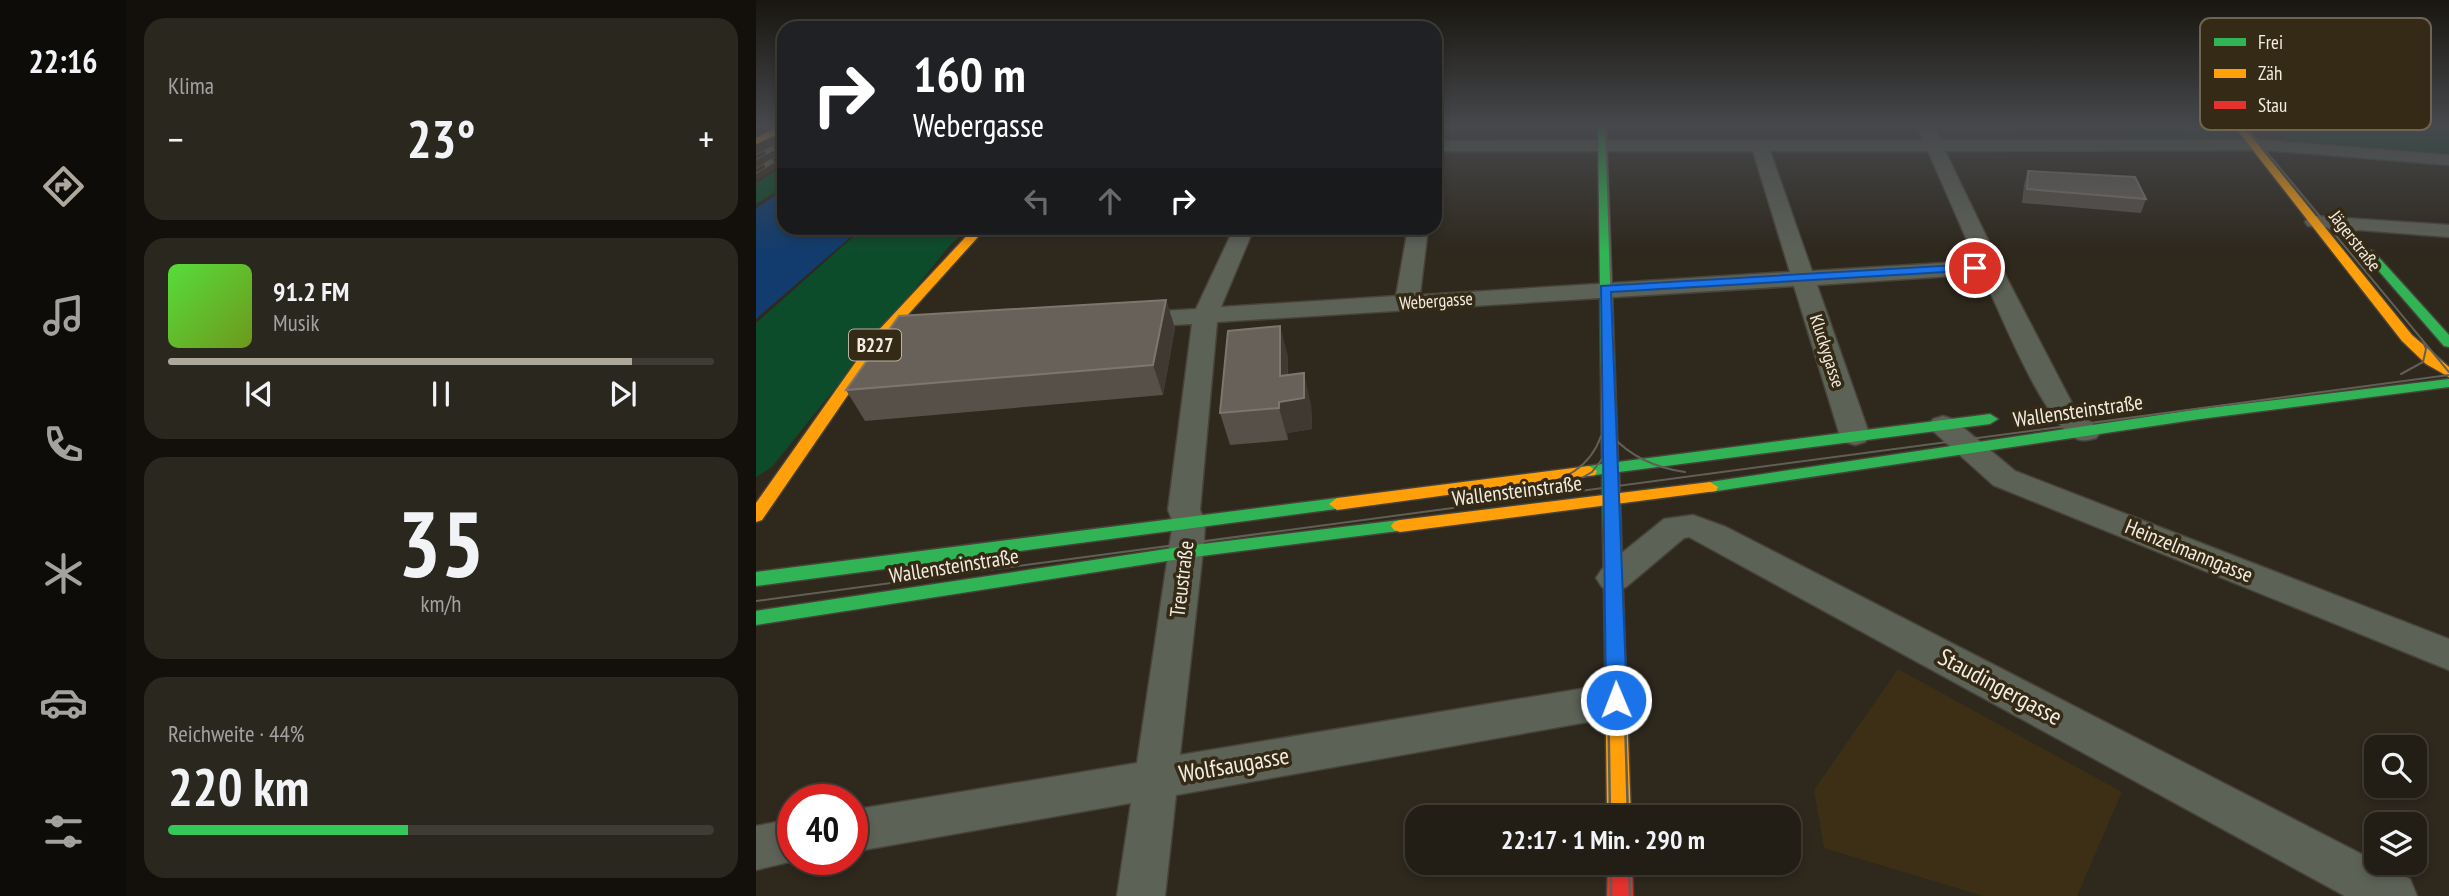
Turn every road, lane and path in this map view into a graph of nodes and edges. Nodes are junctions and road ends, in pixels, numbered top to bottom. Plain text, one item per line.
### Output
1 (1602, 168) edge
2 (1767, 168) edge
3 (1945, 168) edge
4 (2276, 168) edge
5 (2321, 213) junction
6 (2344, 224) junction
7 (2449, 231) edge
8 (974, 235) edge
9 (1241, 235) edge
10 (1417, 235) edge
11 (1990, 267) junction
12 (1804, 277) junction
13 (1605, 289) junction
14 (1407, 303) junction
15 (1205, 315) junction
16 (1111, 321) edge
17 (922, 332) edge
18 (882, 335) junction
19 (2449, 343) edge
20 (2449, 360) edge
21 (2431, 361) junction
22 (2410, 364) dead end
23 (2449, 373) edge
24 (2449, 383) edge
25 (2089, 407) dead end
26 (2055, 412) junction
27 (2009, 417) dead end
28 (1943, 425) junction
29 (2087, 432) junction
30 (1855, 436) junction
31 (1969, 449) junction
32 (1611, 467) junction
33 (1612, 501) junction
34 (756, 516) edge
35 (1188, 537) junction
36 (756, 579) edge
37 (1614, 579) junction
38 (756, 618) edge
39 (2449, 655) edge
40 (1616, 700) junction
41 (1154, 779) junction
42 (1619, 805) edge
43 (868, 828) edge
44 (777, 844) edge
45 (756, 848) edge
46 (1620, 875) edge
47 (1141, 896) edge
48 (1620, 896) edge
49 (2393, 896) edge

1 - 13 main road
2 - 12 street, Kluckygasse
3 - 11 street
4 - 5 main road, Jägerstraße
5 - 6 street
5 - 21 main road, Jägerstraße
6 - 7 street
6 - 19 main road, Jägerstraße
8 - 18 main road, B227
9 - 15 street, Treustraße
10 - 14 street
11 - 12 street, Webergasse
11 - 26 street
12 - 13 street, Webergasse
12 - 30 street, Kluckygasse
13 - 14 street, Webergasse
13 - 32 main road
14 - 15 street, Webergasse
15 - 16 street, Webergasse
15 - 35 street, Treustraße
17 - 18 street
18 - 34 main road, B227
20 - 21 main road
21 - 22 main road
21 - 23 main road, Jägerstraße
24 - 29 main road, Wallensteinstraße
25 - 26 main road, Wallensteinstraße
26 - 29 street
27 - 28 main road, Wallensteinstraße
28 - 30 main road, Wallensteinstraße
28 - 31 street, Heinzelmanngasse
29 - 31 main road, Wallensteinstraße
30 - 32 main road, Wallensteinstraße
31 - 33 main road, Wallensteinstraße
31 - 39 street, Heinzelmanngasse
32 - 33 main road
32 - 35 main road, Wallensteinstraße
33 - 35 main road, Wallensteinstraße
33 - 37 main road
35 - 36 main road, Wallensteinstraße
35 - 38 main road, Wallensteinstraße
35 - 41 street, Treustraße
37 - 40 main road
37 - 49 street, Staudingergasse
40 - 41 street, Wolfsaugasse
40 - 42 main road
41 - 43 street, Wolfsaugasse
41 - 47 street, Treustraße
44 - 45 street
46 - 48 main road

